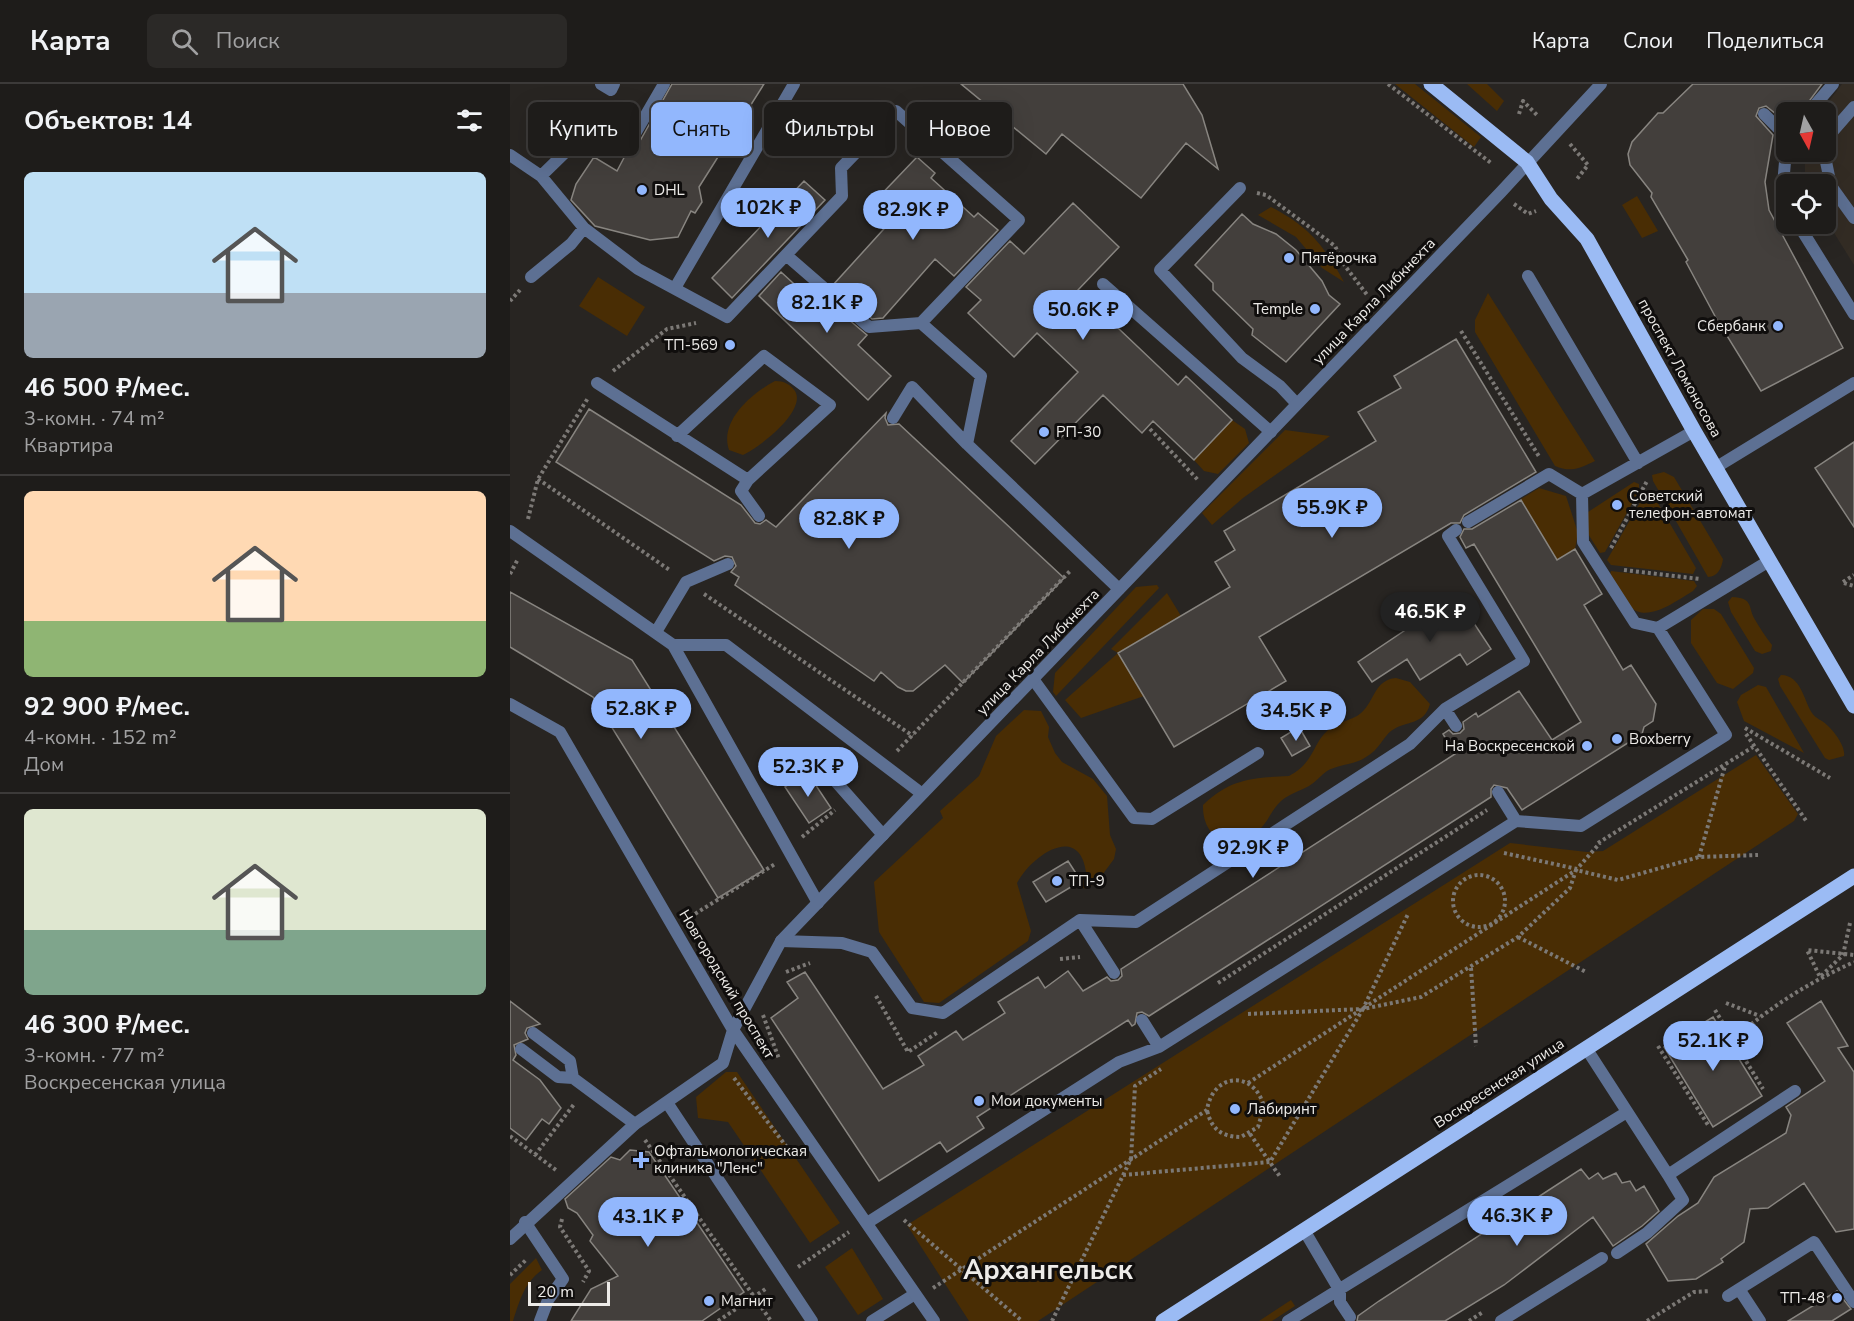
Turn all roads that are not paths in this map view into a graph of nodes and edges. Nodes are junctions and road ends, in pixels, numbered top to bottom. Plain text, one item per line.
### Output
1 (601, 84) edge
2 (614, 84) edge
3 (664, 84) edge
4 (794, 84) edge
5 (1431, 84) edge
6 (1600, 84) edge
7 (1833, 84) edge
8 (1818, 102) edge
9 (1854, 106) edge
10 (1764, 114) dead end
11 (1776, 126) edge
12 (1836, 127) edge
13 (510, 155) edge
14 (1527, 162) junction
15 (1826, 162) edge
16 (542, 176) junction
17 (1240, 188) road end
18 (1854, 218) edge
19 (584, 228) junction
20 (1804, 234) edge
21 (786, 255) junction
22 (1528, 276) dead end
23 (531, 277) dead end
24 (1103, 284) dead end
25 (675, 288) junction
26 (1854, 314) edge
27 (921, 322) junction
28 (597, 383) road end
29 (1854, 383) edge
30 (1296, 403) junction
31 (893, 418) dead end
32 (1694, 431) junction
33 (1271, 432) junction
34 (676, 436) junction
35 (967, 444) junction
36 (1638, 463) junction
37 (1715, 468) junction
38 (748, 480) junction
39 (1582, 494) junction
40 (759, 516) dead end
41 (1468, 522) dead end
42 (1456, 530) dead end
43 (510, 531) edge
44 (1769, 561) junction
45 (729, 564) dead end
46 (1119, 589) junction
47 (1658, 628) junction
48 (656, 632) junction
49 (673, 645) junction
50 (1033, 679) junction
51 (510, 704) edge
52 (1854, 706) edge
53 (1445, 709) junction
54 (1456, 726) dead end
55 (1258, 753) dead end
56 (815, 758) dead end
57 (921, 793) junction
58 (1496, 799) road end
59 (1516, 821) junction
60 (883, 835) junction
61 (1854, 876) edge
62 (818, 903) junction
63 (1080, 920) junction
64 (781, 941) junction
65 (1114, 973) dead end
66 (1142, 1020) dead end
67 (733, 1029) junction
68 (533, 1033) dead end
69 (1159, 1047) junction
70 (1586, 1048) junction
71 (521, 1049) dead end
72 (573, 1078) junction
73 (1795, 1091) dead end
74 (668, 1104) junction
75 (1627, 1112) junction
76 (635, 1124) junction
77 (1668, 1175) junction
78 (525, 1222) junction
79 (867, 1223) junction
80 (1304, 1230) junction
81 (510, 1239) edge
82 (1617, 1253) dead end
83 (1602, 1258) dead end
84 (1850, 1284) edge
85 (1739, 1289) junction
86 (1340, 1291) junction
87 (922, 1293) junction
88 (1728, 1296) dead end
89 (1854, 1302) edge
90 (1350, 1317) dead end
91 (1296, 1319) edge
92 (540, 1321) edge
93 (812, 1321) edge
94 (872, 1321) edge
95 (934, 1321) edge
96 (1163, 1321) edge
97 (1501, 1321) edge
98 (1760, 1321) edge

1 - 2 street
3 - 16 street
4 - 25 street
5 - 14 main road, проспект Ломоносова
6 - 14 street, улица Карла Либкнехта
7 - 8 street
9 - 12 street
10 - 11 street
13 - 16 street
14 - 30 street, улица Карла Либкнехта
14 - 32 main road, проспект Ломоносова
15 - 18 street
16 - 19 street
17 - 30 street
19 - 23 street
19 - 25 street
20 - 26 street
21 - 25 street
21 - 27 street
21 - 27 street
22 - 36 street
24 - 33 street
27 - 35 street
28 - 34 street
29 - 37 street
30 - 33 street, улица Карла Либкнехта
31 - 35 street
32 - 36 street
32 - 37 main road, проспект Ломоносова
33 - 46 street, улица Карла Либкнехта
34 - 38 street
34 - 38 street
35 - 46 street
36 - 39 street
37 - 44 main road, проспект Ломоносова
38 - 40 street
39 - 41 street
39 - 47 street
42 - 53 street
43 - 48 street
44 - 47 street
44 - 52 main road, проспект Ломоносова
45 - 48 street
46 - 50 street, улица Карла Либкнехта
47 - 59 street
48 - 49 street
49 - 57 street
49 - 62 street
50 - 55 street
50 - 57 street, улица Карла Либкнехта
51 - 67 street, Новгородский проспект
53 - 54 street
53 - 63 street
56 - 60 street
57 - 60 street, улица Карла Либкнехта
58 - 59 street
59 - 69 street
60 - 62 street, улица Карла Либкнехта
61 - 70 main road, Воскресенская улица
62 - 64 street, улица Карла Либкнехта
63 - 64 street
63 - 65 street
64 - 67 street, улица Карла Либкнехта
66 - 69 street
67 - 74 street, улица Карла Либкнехта
67 - 79 street, Новгородский проспект
68 - 72 street
69 - 79 street
70 - 75 street
70 - 80 main road, Воскресенская улица
71 - 72 street
72 - 76 street
73 - 77 street
74 - 76 street, улица Карла Либкнехта
74 - 93 street
75 - 77 street
75 - 86 street
76 - 78 street, улица Карла Либкнехта
77 - 82 street
78 - 81 street, улица Карла Либкнехта
78 - 92 street
79 - 87 street, Новгородский проспект
80 - 86 street
80 - 96 main road, Воскресенская улица
83 - 97 street
84 - 85 street
84 - 89 street
85 - 88 street
85 - 98 street
86 - 90 street
86 - 91 street
87 - 94 street
87 - 95 street, Новгородский проспект

